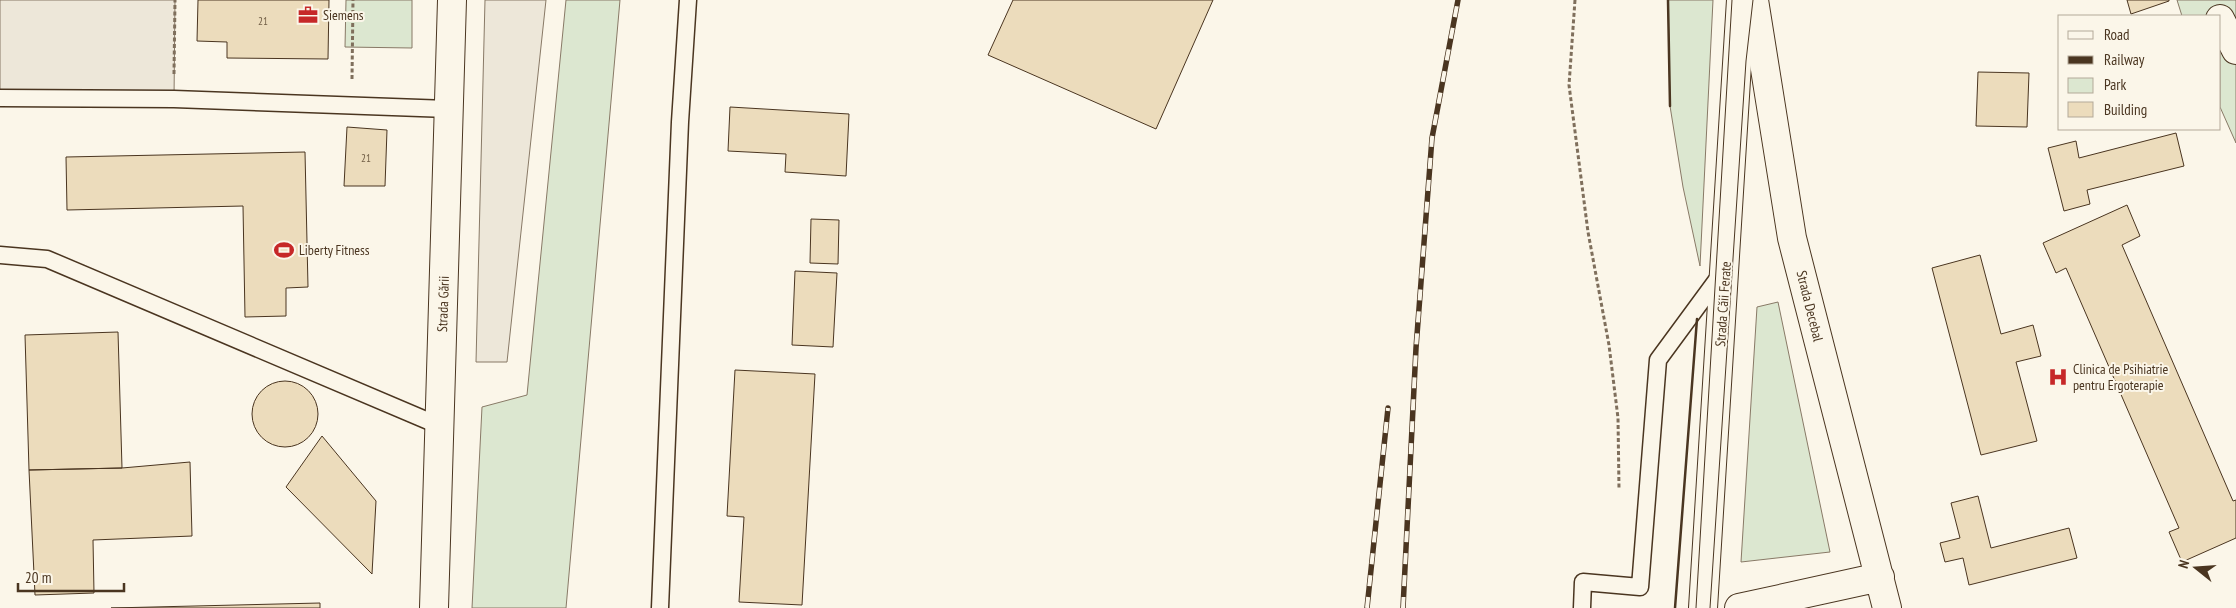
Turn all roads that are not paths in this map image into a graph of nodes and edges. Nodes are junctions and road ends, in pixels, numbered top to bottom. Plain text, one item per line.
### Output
1 (452, 0) edge
2 (688, 0) edge
3 (1742, 0) edge
4 (1754, 0) edge
5 (2214, 0) edge
6 (2218, 15) edge
7 (2221, 22) edge
8 (2236, 50) edge
9 (0, 98) edge
10 (448, 109) junction
11 (0, 254) edge
12 (1725, 269) junction
13 (440, 426) junction
14 (1880, 577) junction
15 (434, 608) edge
16 (660, 608) edge
17 (1582, 608) edge
18 (1704, 608) edge
19 (1739, 608) edge
20 (1887, 608) edge

1 - 10 street, Strada Gării
2 - 16 lane
3 - 12 street, Strada Căii Ferate
4 - 14 street, Strada Decebal
5 - 6 street
7 - 8 street
9 - 10 lane
10 - 13 street, Strada Gării
11 - 13 lane
12 - 17 lane
12 - 18 street, Strada Căii Ferate
13 - 15 street, Strada Gării
14 - 19 street
14 - 20 street, Strada Decebal

